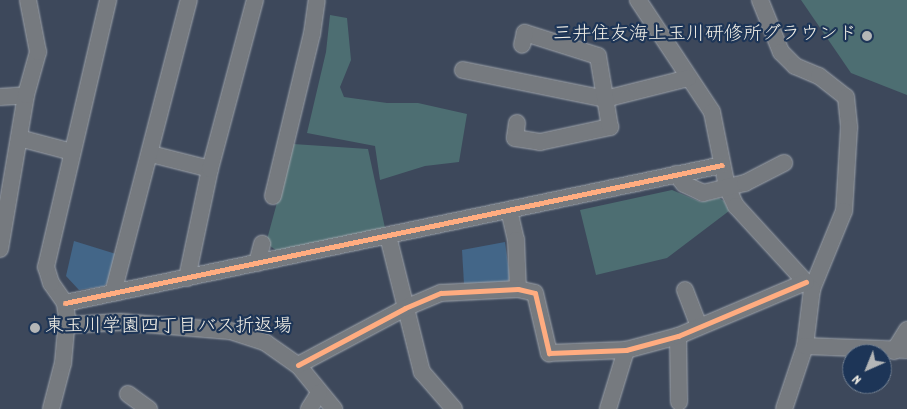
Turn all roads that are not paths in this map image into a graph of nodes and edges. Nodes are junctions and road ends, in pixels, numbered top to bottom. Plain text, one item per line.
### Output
1 (28, 0) edge
2 (108, 0) edge
3 (189, 0) edge
4 (255, 0) edge
5 (316, 0) edge
6 (638, 0) edge
7 (760, 0) edge
8 (526, 32) dead end
9 (463, 70) dead end
10 (688, 78) junction
11 (26, 95) junction
12 (0, 97) edge
13 (605, 99) junction
14 (515, 137) dead end
15 (19, 138) junction
16 (72, 152) junction
17 (150, 154) junction
18 (784, 163) dead end
19 (722, 165) junction
20 (210, 169) junction
21 (676, 174) junction
22 (727, 187) junction
23 (273, 196) dead end
24 (509, 210) junction
25 (388, 236) junction
26 (262, 244) dead end
27 (0, 249) edge
28 (257, 263) junction
29 (187, 278) junction
30 (809, 285) junction
31 (518, 289) junction
32 (685, 290) dead end
33 (113, 293) junction
34 (65, 303) junction
35 (405, 308) junction
36 (67, 325) junction
37 (698, 326) junction
38 (907, 330) edge
39 (678, 336) junction
40 (805, 346) junction
41 (626, 350) junction
42 (900, 351) edge
43 (298, 365) junction
44 (320, 393) junction
45 (128, 394) dead end
46 (679, 402) dead end
47 (147, 408) edge
48 (50, 409) edge
49 (309, 409) edge
50 (334, 409) edge
51 (454, 409) edge
52 (608, 409) edge
53 (784, 409) edge

1 - 11 street
2 - 16 street
3 - 17 street
4 - 20 street
5 - 23 street
6 - 10 street
7 - 30 street
8 - 13 street
9 - 13 street
10 - 13 street
10 - 19 street
11 - 12 street
11 - 15 street
13 - 14 street
15 - 16 street
15 - 27 street
16 - 34 street
17 - 20 street
17 - 33 street
18 - 22 street
19 - 21 street
19 - 22 street
20 - 29 street
21 - 22 street
21 - 24 street
22 - 30 street
24 - 25 street
24 - 31 street
25 - 28 street
25 - 35 street
26 - 28 street
28 - 29 street
29 - 33 street
30 - 37 street
30 - 40 street
31 - 35 street
31 - 41 street
32 - 37 street
33 - 34 street
34 - 36 street
35 - 43 street
35 - 51 street
36 - 43 street
36 - 48 street
37 - 39 street
38 - 42 street
39 - 41 street
39 - 46 street
40 - 42 street
40 - 53 street
41 - 52 street
43 - 44 street
44 - 49 street
44 - 50 street
45 - 47 street

